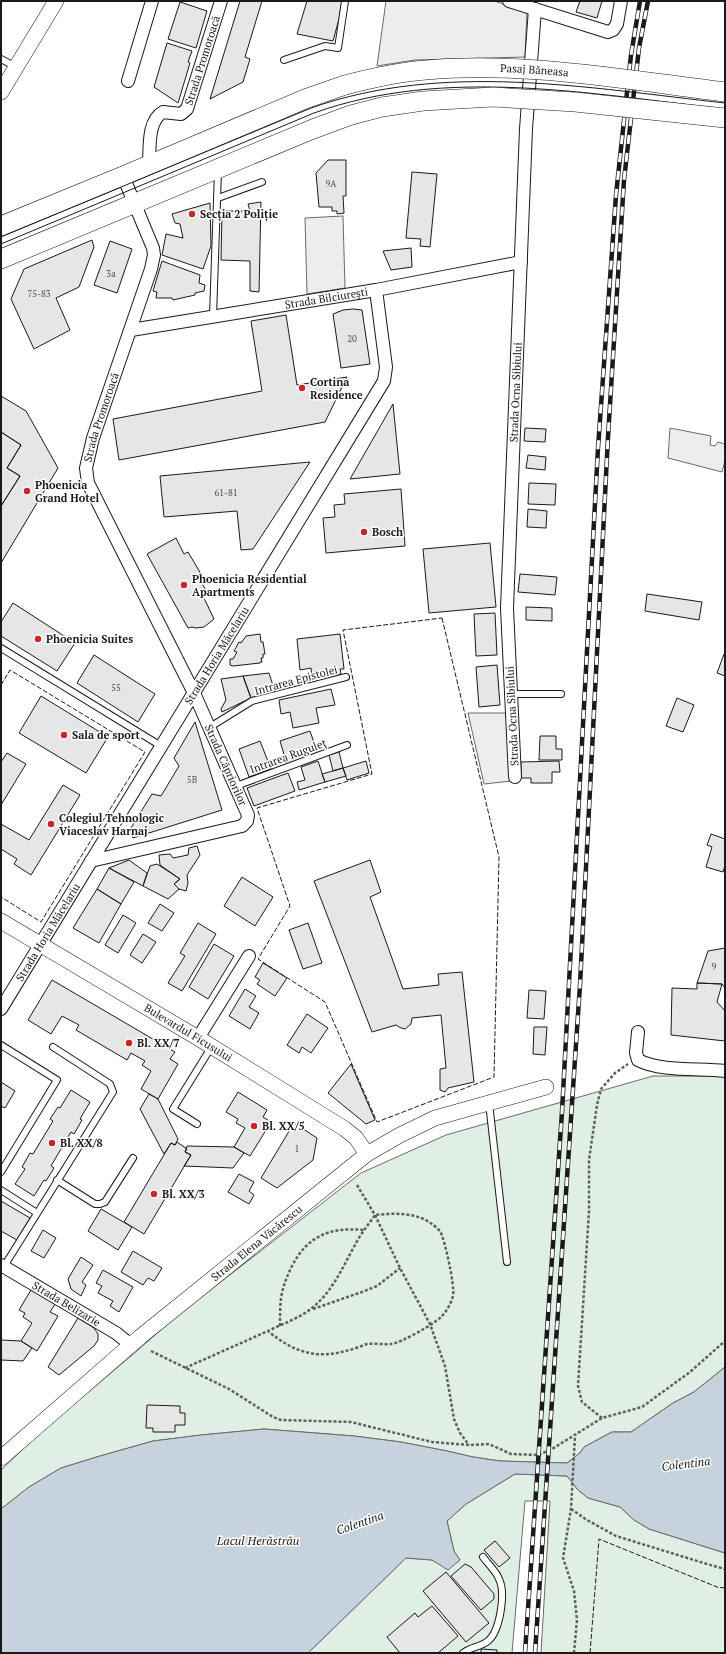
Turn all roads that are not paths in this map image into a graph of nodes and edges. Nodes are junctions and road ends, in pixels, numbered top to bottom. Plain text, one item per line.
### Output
1 (56, 1) edge
2 (152, 1) edge
3 (221, 1) edge
4 (345, 1) edge
5 (509, 1) edge
6 (622, 1) edge
7 (535, 9) junction
8 (1, 59) edge
9 (284, 60) dead end
10 (16, 67) junction
11 (128, 81) dead end
12 (1, 92) edge
13 (725, 92) edge
14 (725, 118) edge
15 (149, 165) junction
16 (218, 169) junction
17 (123, 176) junction
18 (262, 182) dead end
19 (218, 198) junction
20 (134, 204) junction
21 (1, 226) edge
22 (1, 259) edge
23 (520, 262) junction
24 (376, 290) junction
25 (213, 316) junction
26 (131, 330) junction
27 (1, 648) edge
28 (346, 677) dead end
29 (194, 693) junction
30 (512, 694) junction
31 (561, 694) dead end
32 (210, 727) junction
33 (347, 745) dead end
34 (161, 746) junction
35 (515, 777) dead end
36 (236, 786) junction
37 (92, 861) junction
38 (1, 921) edge
39 (40, 945) junction
40 (249, 956) dead end
41 (1, 1009) edge
42 (638, 1032) dead end
43 (198, 1038) junction
44 (1, 1045) edge
45 (212, 1046) junction
46 (53, 1047) dead end
47 (725, 1071) edge
48 (546, 1087) dead end
49 (488, 1103) junction
50 (196, 1124) dead end
51 (367, 1154) junction
52 (132, 1158) dead end
53 (1, 1172) edge
54 (57, 1180) junction
55 (1, 1190) edge
56 (37, 1213) junction
57 (507, 1262) dead end
58 (2, 1267) edge
59 (131, 1345) junction
60 (1, 1458) edge
61 (483, 1557) dead end
62 (463, 1653) edge

1 - 10 street
2 - 11 street
3 - 15 street, Strada Promoroacă
4 - 9 lane
5 - 7 street
6 - 7 street
7 - 23 street, Strada Ocna Sibiului
8 - 10 lane
10 - 12 street
13 - 15 main road, Pasaj Băneasa, bridge
14 - 16 main road, bridge
15 - 17 main road, Pasaj Băneasa
16 - 19 lane
16 - 20 main road
17 - 20 street, Strada Promoroacă
17 - 21 main road, Pasaj Băneasa
18 - 19 lane
19 - 25 lane
20 - 22 main road
20 - 26 street, Strada Promoroacă
23 - 24 street, Strada Bilciurești
23 - 30 street, Strada Ocna Sibiului
24 - 25 street, Strada Bilciurești
24 - 29 street, Strada Horia Măcelariu
25 - 26 street, Strada Bilciurești
26 - 29 street, Strada Promoroacă
27 - 34 lane
28 - 32 lane, Intrarea Epistolei
29 - 32 street, Strada Căpriorilor
29 - 34 street, Strada Horia Măcelariu
30 - 31 lane
30 - 35 street, Strada Ocna Sibiului
32 - 36 street, Strada Căpriorilor
33 - 36 lane, Intrarea Ruguleț
34 - 37 street, Strada Horia Măcelariu
36 - 37 street, Strada Căpriorilor
37 - 39 street, Strada Horia Măcelariu
38 - 39 street, Bulevardul Ficusului
39 - 41 street, Strada Horia Măcelariu
39 - 43 street, Bulevardul Ficusului
40 - 43 street
42 - 47 street
43 - 45 street, Bulevardul Ficusului
44 - 53 lane
45 - 50 lane
45 - 51 street, Bulevardul Ficusului
46 - 54 lane
48 - 49 street, Strada Elena Văcărescu
49 - 51 street, Strada Elena Văcărescu
49 - 57 lane
51 - 59 street, Strada Elena Văcărescu
52 - 54 lane
54 - 56 lane
55 - 56 lane
56 - 58 lane
58 - 59 street, Strada Belizarie
59 - 60 street, Strada Elena Văcărescu
61 - 62 lane

